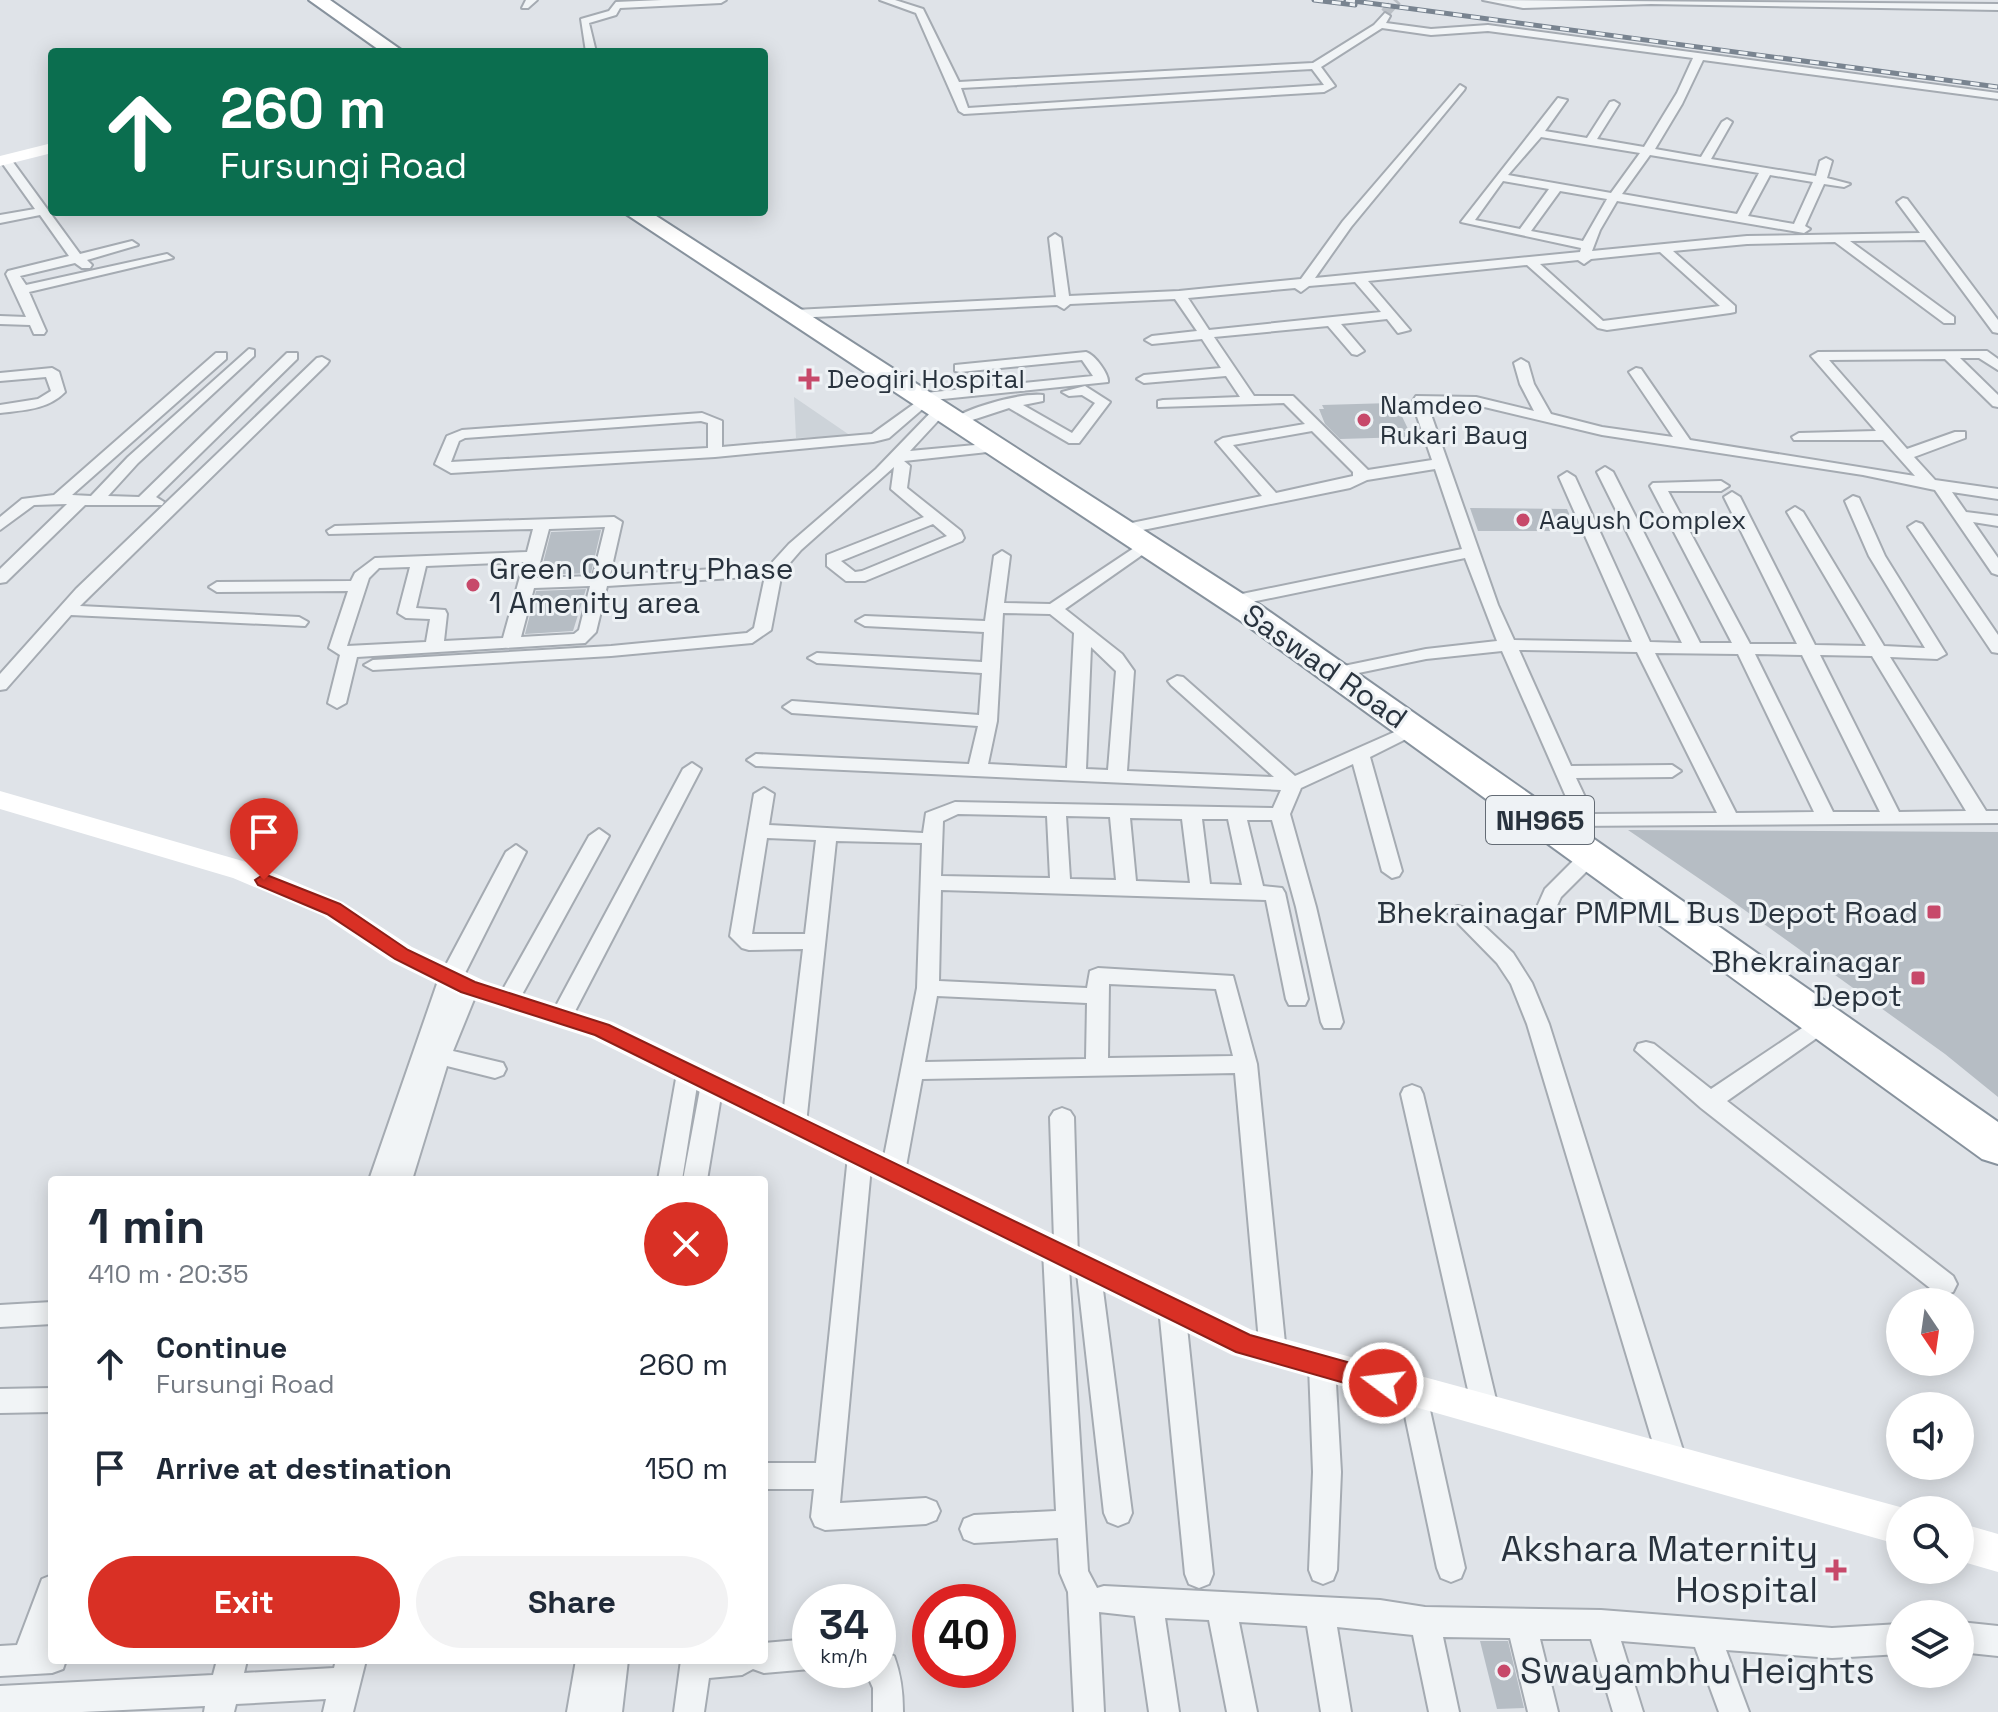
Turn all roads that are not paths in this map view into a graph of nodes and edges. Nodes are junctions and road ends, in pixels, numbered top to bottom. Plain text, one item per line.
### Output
1 (318, 0) edge
2 (721, 0) edge
3 (885, 0) edge
4 (1488, 0) edge
5 (1696, 1) edge
6 (1756, 1) edge
7 (1798, 1) edge
8 (1836, 1) edge
9 (1509, 2) edge
10 (1878, 2) edge
11 (1951, 3) edge
12 (1998, 7) edge
13 (1385, 13) tunnel mouth
14 (1379, 25) junction
15 (389, 48) edge
16 (590, 48) edge
17 (1699, 57) junction
18 (1315, 66) junction
19 (955, 85) junction
20 (1460, 88) dead end
21 (1998, 96) edge
22 (1562, 100) dead end
23 (1614, 104) dead end
24 (1727, 122) dead end
25 (1538, 133) junction
26 (1590, 141) junction
27 (48, 149) edge
28 (1648, 150) junction
29 (1705, 160) junction
30 (3, 161) edge
31 (1826, 161) dead end
32 (1766, 171) junction
33 (1500, 177) junction
34 (1820, 180) junction
35 (1844, 184) dead end
36 (1557, 186) junction
37 (1613, 197) junction
38 (1903, 202) dead end
39 (42, 211) junction
40 (640, 216) edge
41 (1741, 218) junction
42 (0, 219) edge
43 (1798, 228) junction
44 (1523, 233) junction
45 (1928, 236) junction
46 (1839, 237) junction
47 (1055, 238) dead end
48 (132, 245) dead end
49 (1665, 250) junction
50 (1585, 254) junction
51 (77, 258) junction
52 (167, 258) dead end
53 (1533, 264) junction
54 (6, 271) edge
55 (96, 274) junction
56 (1361, 280) junction
57 (1302, 286) junction
58 (22, 290) junction
59 (1180, 297) junction
60 (1064, 302) junction
61 (1390, 315) junction
62 (797, 316) junction
63 (0, 320) edge
64 (1949, 320) dead end
65 (1331, 321) junction
66 (1998, 329) edge
67 (1403, 330) dead end
68 (1206, 335) junction
69 (1152, 340) dead end
70 (1357, 351) dead end
71 (249, 353) dead end
72 (1949, 355) junction
73 (221, 356) dead end
74 (292, 356) dead end
75 (322, 361) dead end
76 (1521, 363) dead end
77 (1998, 366) edge
78 (960, 368) dead end
79 (1230, 371) junction
80 (1636, 372) dead end
81 (0, 377) edge
82 (1144, 379) dead end
83 (1249, 399) dead end
84 (1010, 403) junction
85 (1998, 403) edge
86 (1163, 404) dead end
87 (936, 407) junction
88 (0, 409) edge
89 (1545, 417) junction
90 (1317, 426) junction
91 (1888, 435) junction
92 (1960, 435) dead end
93 (1799, 437) dead end
94 (1684, 442) junction
95 (997, 447) junction
96 (715, 453) junction
97 (1905, 455) junction
98 (894, 459) junction
99 (1442, 463) junction
100 (1605, 472) dead end
101 (1360, 476) junction
102 (1567, 477) dead end
103 (1998, 483) edge
104 (1935, 485) junction
105 (1968, 490) junction
106 (1998, 494) edge
107 (1273, 499) junction
108 (57, 500) junction
109 (88, 501) junction
110 (1853, 501) dead end
111 (143, 502) junction
112 (172, 503) junction
113 (1795, 512) dead end
114 (1962, 516) junction
115 (934, 518) junction
116 (1998, 521) edge
117 (0, 525) edge
118 (542, 525) junction
119 (1916, 527) dead end
120 (389, 530) junction
121 (335, 531) dead end
122 (1135, 537) junction
123 (1472, 552) junction
124 (1002, 556) dead end
125 (533, 557) junction
126 (419, 562) junction
127 (375, 563) junction
128 (1998, 570) edge
129 (774, 571) junction
130 (0, 578) edge
131 (600, 581) junction
132 (526, 583) junction
133 (357, 586) junction
134 (217, 587) dead end
135 (1232, 601) junction
136 (996, 608) junction
137 (1054, 609) junction
138 (67, 610) junction
139 (865, 621) dead end
140 (299, 622) dead end
141 (993, 627) junction
142 (1083, 632) junction
143 (511, 641) junction
144 (1510, 645) junction
145 (1643, 646) junction
146 (434, 648) junction
147 (1998, 648) edge
148 (1694, 649) junction
149 (1744, 649) junction
150 (1809, 649) junction
151 (1878, 651) junction
152 (349, 652) junction
153 (817, 658) dead end
154 (373, 665) dead end
155 (990, 668) junction
156 (1334, 673) junction
157 (1177, 681) dead end
158 (0, 685) edge
159 (337, 703) dead end
160 (792, 707) dead end
161 (988, 721) junction
162 (1415, 730) junction
163 (1360, 755) junction
164 (756, 760) dead end
165 (692, 769) dead end
166 (977, 770) junction
167 (1672, 771) dead end
168 (1563, 772) junction
169 (1076, 773) junction
170 (1117, 774) junction
171 (1293, 784) junction
172 (764, 794) dead end
173 (0, 800) edge
174 (1056, 808) junction
175 (1119, 810) junction
176 (1191, 812) junction
177 (1236, 813) junction
178 (1280, 814) junction
179 (1989, 816) edge
180 (1826, 817) junction
181 (1892, 817) junction
182 (1729, 818) junction
183 (757, 831) junction
184 (827, 834) junction
185 (599, 836) dead end
186 (918, 838) dead end
187 (1588, 839) junction
188 (516, 852) dead end
189 (1392, 871) dead end
190 (933, 883) junction
191 (1060, 884) junction
192 (1127, 888) junction
193 (1201, 892) junction
194 (1254, 892) junction
195 (1547, 907) dead end
196 (1458, 913) dead end
197 (815, 941) junction
198 (459, 982) junction
199 (928, 988) junction
200 (1097, 996) junction
201 (1297, 999) dead end
202 (508, 1000) junction
203 (561, 1017) junction
204 (1332, 1022) dead end
205 (1823, 1022) junction
206 (1646, 1050) dead end
207 (439, 1056) junction
208 (1246, 1064) junction
209 (1097, 1067) junction
210 (495, 1069) dead end
211 (914, 1071) junction
212 (700, 1078) junction
213 (1412, 1094) dead end
214 (1709, 1102) junction
215 (1062, 1117) dead end
216 (794, 1124) junction
217 (1998, 1146) edge
218 (860, 1156) junction
219 (893, 1172) junction
220 (383, 1176) edge
221 (401, 1176) edge
222 (671, 1176) edge
223 (695, 1176) edge
224 (1070, 1258) junction
225 (1944, 1284) dead end
226 (1172, 1308) junction
227 (48, 1313) edge
228 (0, 1316) edge
229 (1273, 1353) junction
230 (1322, 1366) junction
231 (1413, 1392) junction
232 (48, 1400) edge
233 (0, 1401) edge
234 (1486, 1412) junction
235 (1673, 1463) junction
236 (768, 1476) edge
237 (830, 1476) junction
238 (926, 1511) dead end
239 (1118, 1513) dead end
240 (1886, 1522) edge
241 (1072, 1524) junction
242 (974, 1529) dead end
243 (1974, 1546) edge
244 (1998, 1553) edge
245 (1451, 1568) dead end
246 (1323, 1570) dead end
247 (1199, 1574) dead end
248 (48, 1600) edge
249 (1104, 1600) dead end
250 (1148, 1603) junction
251 (1221, 1608) junction
252 (1320, 1612) junction
253 (1425, 1622) junction
254 (1521, 1624) junction
255 (1601, 1625) junction
256 (1706, 1635) junction
257 (1974, 1638) edge
258 (1886, 1640) edge
259 (1998, 1641) edge
260 (792, 1656) edge
261 (768, 1658) edge
262 (26, 1660) edge
263 (590, 1664) edge
264 (613, 1664) edge
265 (695, 1664) edge
266 (344, 1685) edge
267 (225, 1687) edge
268 (888, 1688) edge
269 (0, 1701) edge
270 (582, 1712) edge
271 (607, 1712) edge
272 (689, 1712) edge
273 (888, 1712) edge
274 (1089, 1712) edge
275 (1164, 1712) edge
276 (1242, 1712) edge
277 (1336, 1712) edge
278 (1444, 1712) edge
279 (1543, 1712) edge
280 (1628, 1712) edge
281 (1734, 1712) edge

1 - 15 highway
2 - 16 street
3 - 19 street
4 - 9 street
5 - 6 street
5 - 9 street
6 - 7 street
7 - 8 street
8 - 10 street
10 - 11 street
11 - 12 street
13 - 14 street
14 - 17 street
14 - 18 street
17 - 21 street
17 - 28 street
18 - 19 street
18 - 19 street
20 - 57 street
22 - 25 street
23 - 26 street
24 - 29 street
25 - 26 street
25 - 33 street
26 - 28 street
27 - 30 street
28 - 29 street
28 - 37 street
29 - 32 street
30 - 39 street
31 - 34 street
32 - 34 street
32 - 41 street
33 - 36 street
33 - 44 street
34 - 35 street
34 - 43 street
36 - 37 street
36 - 44 street
37 - 41 street
37 - 50 street
38 - 45 street
39 - 42 street
39 - 51 street
40 - 62 highway, Saswad Road / NH965
41 - 43 street
43 - 46 street
44 - 50 street
45 - 46 street
45 - 66 street
46 - 49 street
46 - 64 street
47 - 60 street
48 - 51 street
49 - 50 street
49 - 53 street
50 - 53 street
51 - 54 street
51 - 55 street
52 - 55 street
53 - 56 street
54 - 58 street
55 - 58 street
56 - 57 street
56 - 61 street
57 - 59 street
58 - 63 street
59 - 60 street
59 - 68 street
60 - 62 street
61 - 65 street
61 - 67 street
62 - 87 highway, Saswad Road / NH965
65 - 68 street
65 - 70 street
68 - 69 street
68 - 79 street
71 - 109 street
72 - 77 street
72 - 85 street
72 - 91 street
73 - 108 street
74 - 111 street
75 - 112 street
76 - 89 street
78 - 87 street
79 - 82 street
79 - 83 street
80 - 94 street
81 - 88 street
84 - 84 street
84 - 87 street
86 - 90 street
87 - 95 highway, Saswad Road / NH965
87 - 96 street
87 - 98 street
89 - 94 street
89 - 99 street
90 - 101 street
90 - 107 street
91 - 93 street
91 - 97 street
92 - 97 street
94 - 104 street
95 - 98 street
95 - 122 highway, Saswad Road / NH965
96 - 96 street
97 - 104 street
98 - 115 street
98 - 129 street
99 - 101 street
99 - 123 street
100 - 148 street
101 - 107 street
102 - 145 street
103 - 105 street
104 - 105 street
104 - 114 street
105 - 106 street
107 - 122 street
108 - 109 street
108 - 117 street
109 - 111 street
109 - 130 street
110 - 151 street
111 - 112 street
112 - 138 street
113 - 151 street
114 - 116 street
114 - 128 street
115 - 115 street
118 - 120 street
118 - 125 street
118 - 131 street
119 - 147 street
120 - 121 street
120 - 127 street
122 - 135 highway, Saswad Road / NH965
122 - 137 street
123 - 135 street
123 - 144 street
124 - 136 street
125 - 126 street
125 - 132 street
126 - 127 street
126 - 146 street
127 - 133 street
129 - 131 street
129 - 154 street
131 - 132 street
131 - 143 street
132 - 143 street
133 - 134 street
133 - 152 street
135 - 156 highway, Saswad Road / NH965
136 - 137 street
136 - 141 street
137 - 142 street
138 - 140 street
138 - 158 street
139 - 141 street
141 - 155 street
142 - 169 street
142 - 170 street
143 - 146 street
144 - 145 street
144 - 156 street
144 - 168 street
145 - 148 street
145 - 182 street
146 - 152 street
148 - 149 street
149 - 150 street
149 - 150 street
149 - 180 street
150 - 151 street
150 - 181 street
151 - 179 street
152 - 159 street
153 - 155 street
155 - 161 street
156 - 162 highway, Saswad Road / NH965
157 - 171 street
160 - 161 street
161 - 166 street
162 - 163 street
162 - 187 highway, Saswad Road / NH965
163 - 171 street
163 - 189 street
164 - 166 street
165 - 203 street
166 - 169 street
167 - 168 street
168 - 187 street
169 - 170 street
170 - 171 street
171 - 178 street
172 - 183 street
173 - 198 street
174 - 175 street
174 - 190 street
174 - 191 street
175 - 176 street
175 - 192 street
176 - 177 street
176 - 193 street
177 - 178 street
177 - 194 street
178 - 204 street
179 - 181 street
180 - 181 street
180 - 182 street
182 - 187 street
183 - 184 street
183 - 197 street
184 - 186 street
184 - 197 street
185 - 202 street
187 - 195 street
187 - 205 highway, Saswad Road / NH965
188 - 198 street
190 - 191 street
190 - 199 street
191 - 192 street
192 - 193 street
193 - 194 street
194 - 201 street
196 - 235 street
197 - 216 street
198 - 202 street
198 - 207 street
198 - 220 street
199 - 200 street
199 - 211 street
200 - 208 street
200 - 209 street
202 - 203 street
203 - 212 street
205 - 214 street
205 - 217 highway, Saswad Road / NH965
206 - 214 street
207 - 210 street
207 - 221 street
208 - 209 street
208 - 229 street
209 - 211 street
211 - 219 street
212 - 216 street
212 - 222 street
212 - 223 street
213 - 234 street
214 - 225 street
215 - 224 street
216 - 218 street
218 - 219 street
218 - 237 street
219 - 224 street
224 - 226 street
224 - 239 street
224 - 241 street
226 - 229 street
226 - 247 street
227 - 228 street
229 - 230 street
230 - 231 street
230 - 246 street
231 - 234 street
231 - 245 street
232 - 233 street
234 - 235 street
235 - 240 street
236 - 237 street
237 - 238 street
241 - 242 street
241 - 274 street
243 - 244 street
248 - 262 street
249 - 250 street
250 - 251 street
250 - 275 street
251 - 252 street
251 - 276 street
252 - 253 street
252 - 277 street
253 - 254 street
253 - 278 street
254 - 255 street
254 - 279 street
255 - 256 street
255 - 280 street
256 - 258 street
256 - 281 street
257 - 259 street
260 - 261 street
263 - 270 street
264 - 271 street
265 - 272 street
266 - 267 street
267 - 269 street
268 - 273 street

